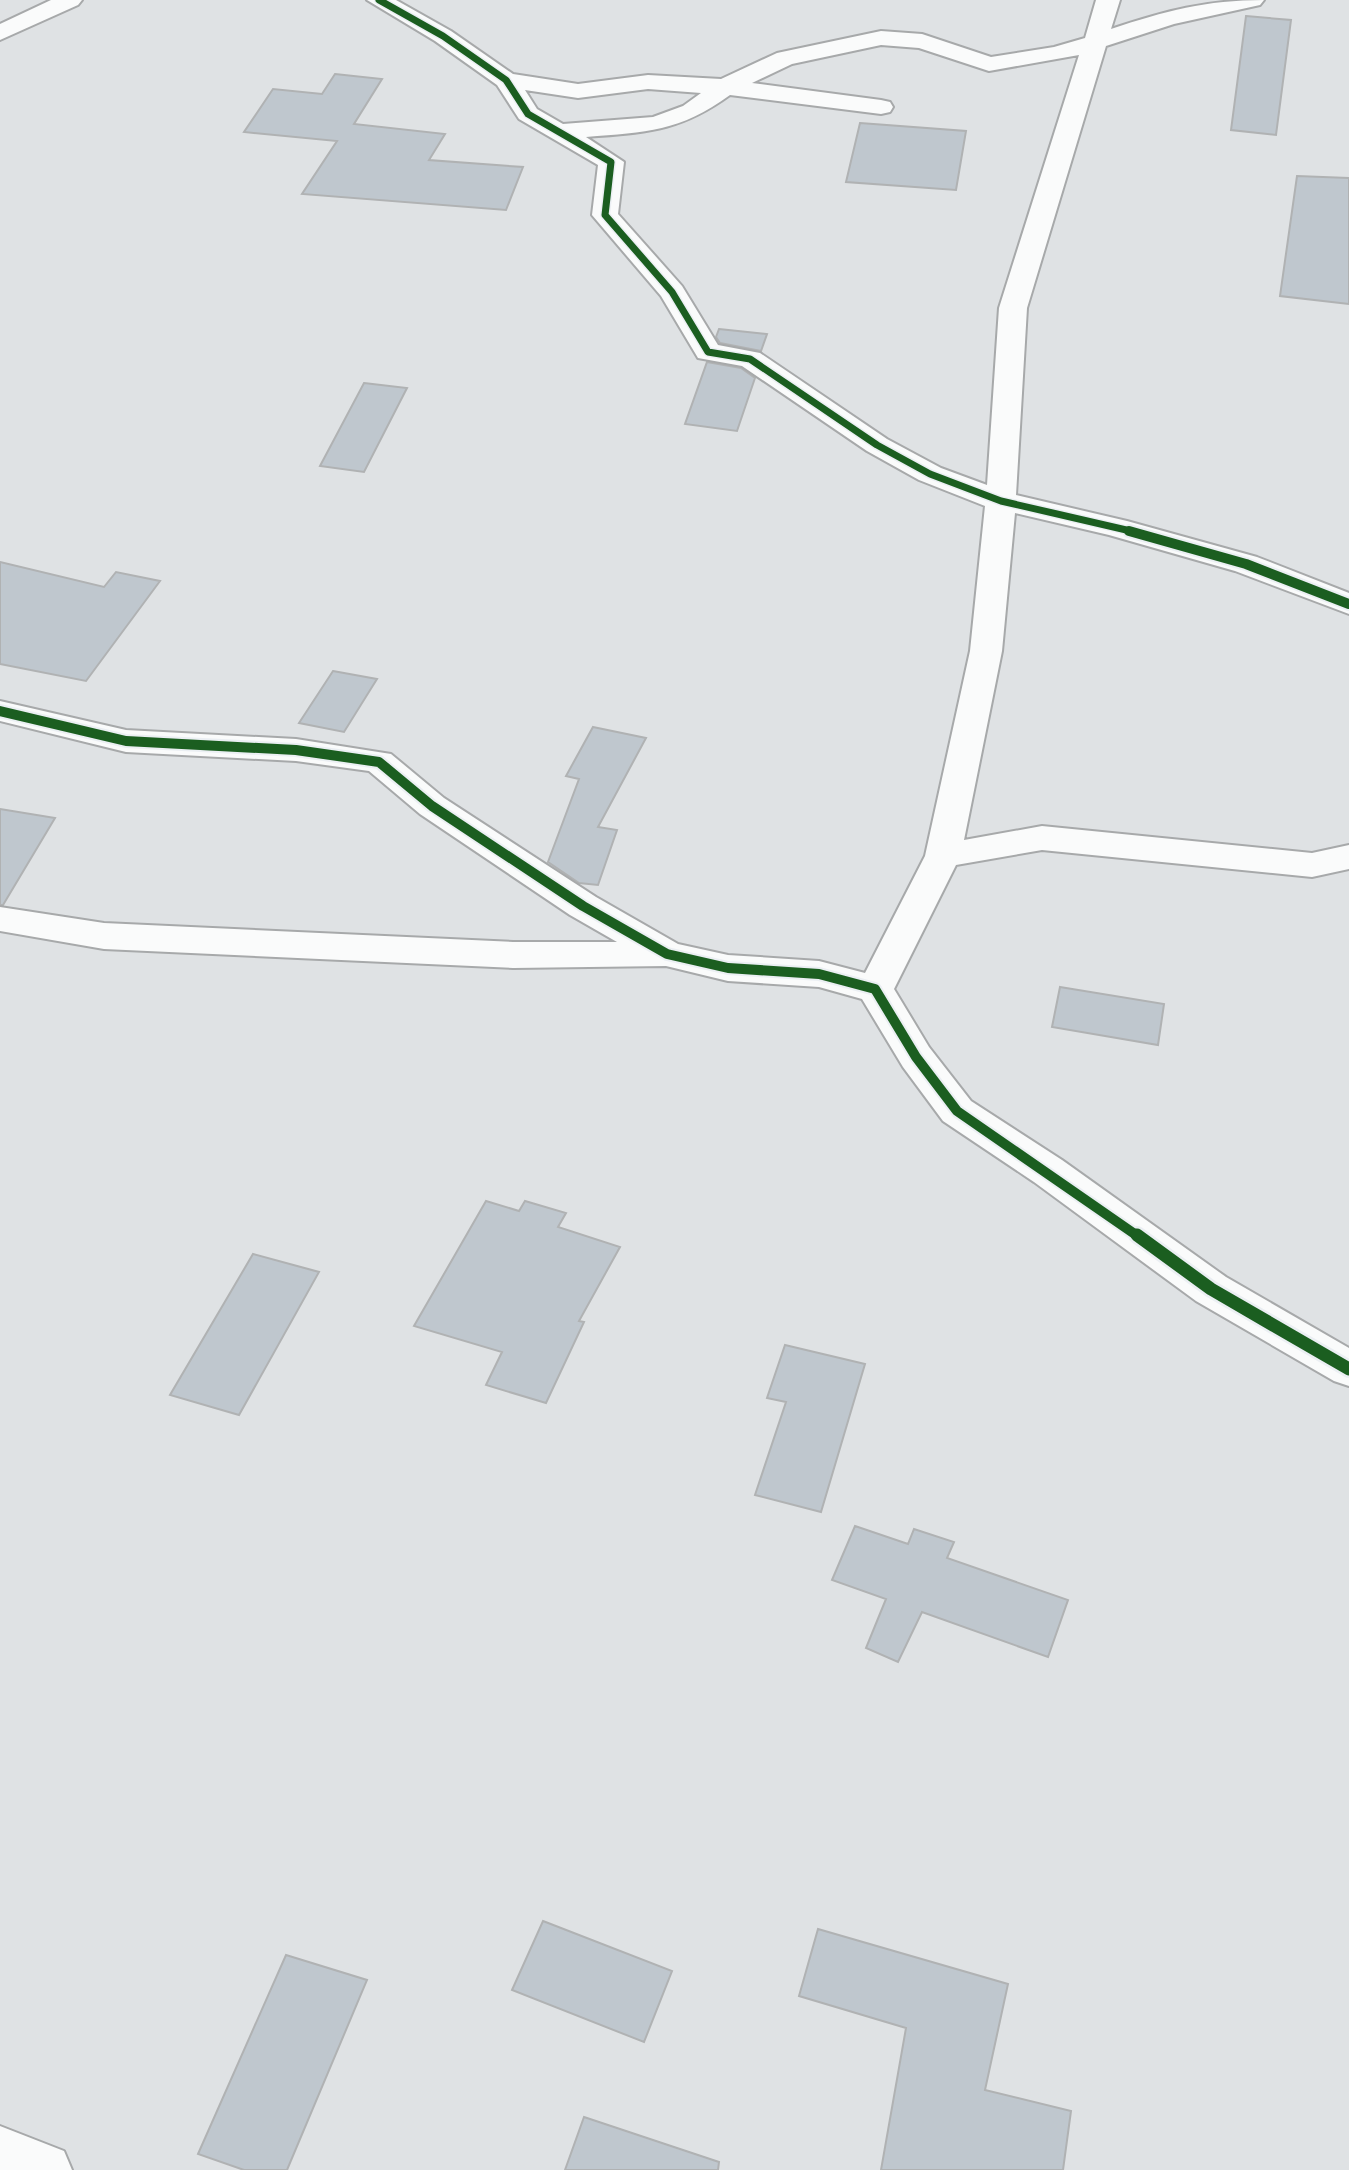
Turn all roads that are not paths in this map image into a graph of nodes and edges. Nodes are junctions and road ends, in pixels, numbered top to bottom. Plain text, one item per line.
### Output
1 (70, 0) edge
2 (379, 0) edge
3 (1108, 0) edge
4 (1252, 0) edge
5 (0, 33) edge
6 (1097, 41) junction
7 (506, 80) junction
8 (725, 87) junction
9 (881, 107) dead end
10 (557, 132) junction
11 (1001, 501) junction
12 (1349, 604) edge
13 (0, 711) edge
14 (943, 856) junction
15 (1349, 856) edge
16 (0, 919) edge
17 (667, 954) junction
18 (875, 989) junction
19 (1349, 1369) edge
20 (0, 2153) edge
21 (45, 2170) edge

1 - 5 street
2 - 7 street
3 - 6 street
4 - 6 street
6 - 8 street
6 - 11 street
7 - 8 street
7 - 10 street
8 - 9 street
8 - 10 street
10 - 11 street
11 - 12 street
11 - 14 street
13 - 17 street
14 - 15 street
14 - 18 street
16 - 17 street
17 - 18 street
18 - 19 street
20 - 21 street

